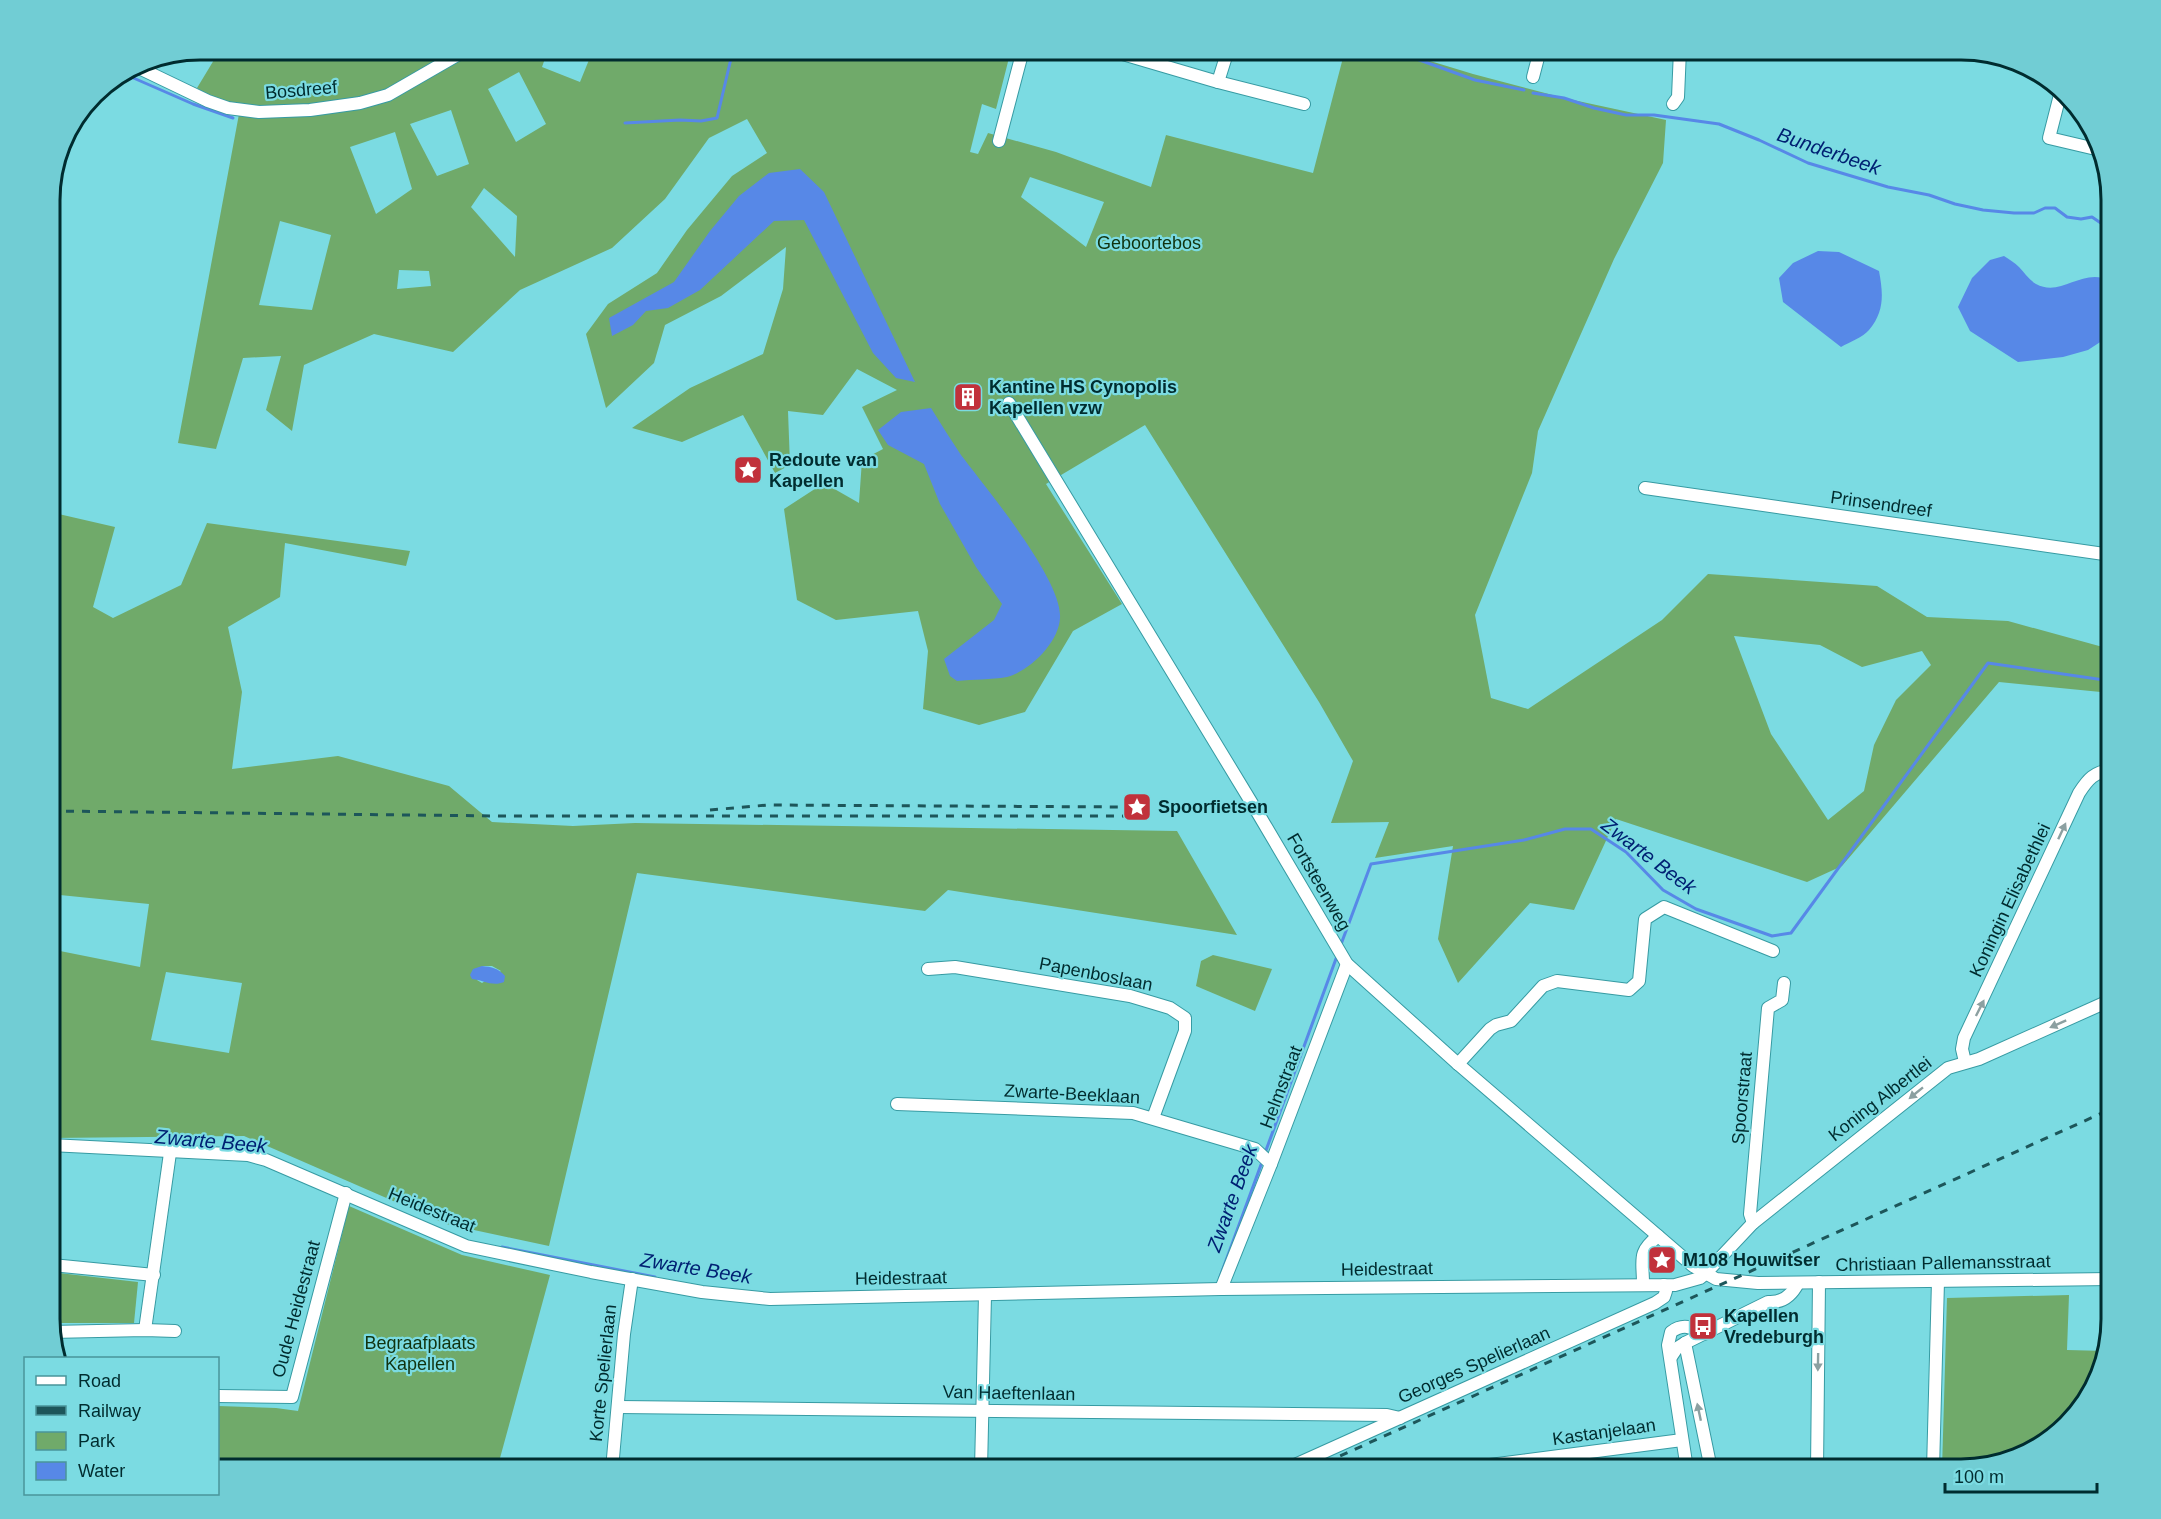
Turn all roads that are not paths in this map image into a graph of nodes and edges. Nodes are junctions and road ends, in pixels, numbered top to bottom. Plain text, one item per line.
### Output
1 (449, 60) edge
2 (1020, 60) edge
3 (1143, 60) edge
4 (1225, 60) edge
5 (1537, 60) edge
6 (1680, 60) edge
7 (145, 71) edge
8 (1533, 77) dead end
9 (1218, 82) junction
10 (2059, 100) edge
11 (1304, 104) dead end
12 (1672, 104) dead end
13 (999, 141) dead end
14 (2091, 148) edge
15 (1009, 403) dead end
16 (1645, 488) dead end
17 (2101, 553) edge
18 (2101, 772) edge
19 (1773, 951) dead end
20 (1347, 964) junction
21 (928, 969) dead end
22 (1784, 983) dead end
23 (2101, 1005) edge
24 (1965, 1062) junction
25 (1458, 1064) junction
26 (897, 1104) dead end
27 (1153, 1118) junction
28 (60, 1146) edge
29 (170, 1153) junction
30 (1271, 1164) junction
31 (346, 1193) junction
32 (1753, 1223) junction
33 (1658, 1236) junction
34 (60, 1266) edge
35 (1705, 1274) junction
36 (154, 1275) junction
37 (632, 1279) junction
38 (2101, 1279) edge
39 (1938, 1281) junction
40 (1820, 1282) junction
41 (1774, 1283) junction
42 (1798, 1283) junction
43 (1643, 1284) junction
44 (1664, 1285) junction
45 (1221, 1289) junction
46 (985, 1295) junction
47 (1768, 1302) junction
48 (144, 1330) junction
49 (175, 1331) dead end
50 (61, 1332) edge
51 (1704, 1334) junction
52 (1685, 1343) junction
53 (1671, 1357) junction
54 (219, 1396) edge
55 (619, 1407) junction
56 (981, 1410) junction
57 (1400, 1419) junction
58 (1682, 1440) junction
59 (613, 1459) edge
60 (981, 1459) edge
61 (1311, 1459) edge
62 (1541, 1459) edge
63 (1685, 1459) edge
64 (1709, 1459) edge
65 (1816, 1459) edge
66 (1933, 1459) edge

1 - 7 street, Bosdreef
2 - 13 street
3 - 9 street
4 - 9 street
5 - 8 street
6 - 12 street
9 - 11 street
10 - 14 street
15 - 20 street, Fortsteenweg
16 - 17 street, Prinsendreef
24 -> 18 street, Koningin Elisabethlei
19 - 25 street
20 - 25 street, Fortsteenweg
20 - 30 street, Helmstraat
21 - 27 street, Papenboslaan
22 - 32 street, Spoorstraat
23 -> 24 street, Koning Albertlei
24 -> 32 street, Koning Albertlei
25 - 33 street, Fortsteenweg
26 - 27 street, Zwarte-Beeklaan
27 - 30 street, Zwarte-Beeklaan
28 - 29 street, Heidestraat
29 - 31 street, Heidestraat
29 - 36 street
30 - 45 street, Helmstraat
31 - 37 street, Heidestraat
31 - 54 street, Oude Heidestraat
32 - 35 street, Heidestraat
33 - 35 street, Fortsteenweg
33 - 43 street
34 - 36 street
35 - 41 street, Christiaan Pallemansstraat
35 - 44 street, Heidestraat
36 - 48 street
37 - 46 street, Heidestraat
37 - 55 street, Korte Spelierlaan
38 - 39 street, Christiaan Pallemansstraat
39 - 40 street, Christiaan Pallemansstraat
39 - 66 street
40 - 42 street, Christiaan Pallemansstraat
40 -> 65 street
41 - 42 street, Christiaan Pallemansstraat
41 - 47 street
42 - 47 street
43 - 44 street, Heidestraat
43 - 45 street, Heidestraat
44 - 57 street, Georges Spelierlaan
45 - 46 street, Heidestraat
46 - 56 street
47 - 51 street
48 - 49 street
48 - 50 street
51 - 52 street
51 - 53 street
52 - 53 street
64 -> 52 street
53 - 58 street
55 - 56 street, Van Haeftenlaan
55 - 59 street, Korte Spelierlaan
56 - 57 street, Van Haeftenlaan
56 - 60 street
57 - 61 street, Georges Spelierlaan
58 - 62 street, Kastanjelaan
58 - 63 street

